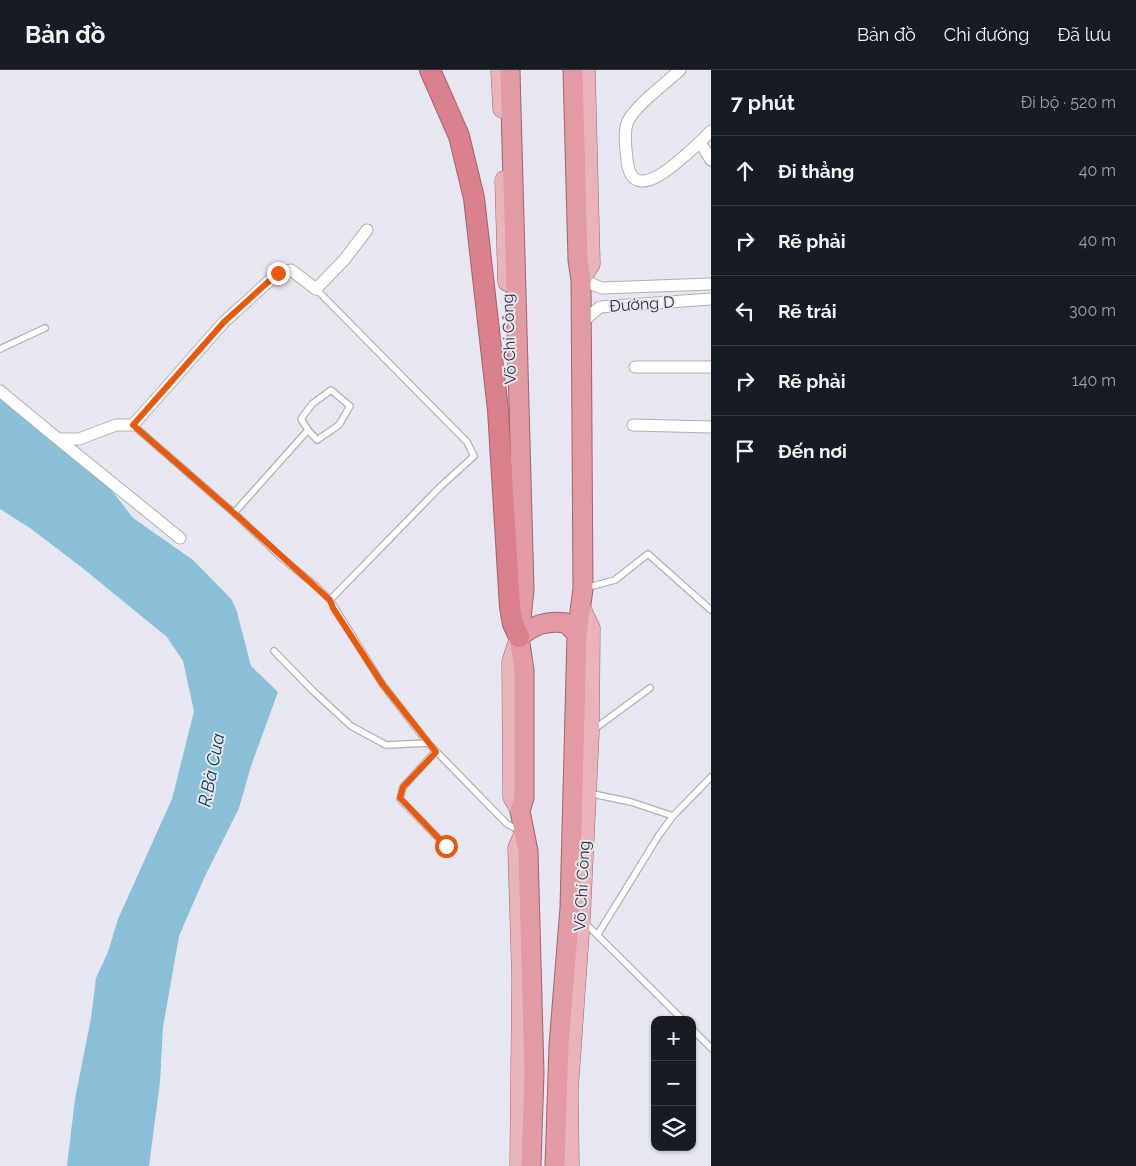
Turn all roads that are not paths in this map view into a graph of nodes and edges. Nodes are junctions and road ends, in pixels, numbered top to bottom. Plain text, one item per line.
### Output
1 (430, 70) edge
2 (500, 70) edge
3 (510, 70) edge
4 (573, 70) edge
5 (586, 70) edge
6 (680, 70) edge
7 (711, 131) edge
8 (700, 142) junction
9 (711, 160) edge
10 (367, 230) dead end
11 (581, 280) junction
12 (711, 284) edge
13 (316, 289) junction
14 (711, 299) edge
15 (581, 326) junction
16 (45, 328) dead end
17 (0, 349) edge
18 (635, 366) dead end
19 (711, 367) edge
20 (0, 391) edge
21 (133, 425) junction
22 (633, 425) dead end
23 (711, 427) edge
24 (308, 430) junction
25 (58, 439) junction
26 (234, 513) junction
27 (180, 538) dead end
28 (582, 598) junction
29 (330, 600) junction
30 (522, 606) junction
31 (711, 610) edge
32 (577, 634) junction
33 (519, 637) junction
34 (274, 651) dead end
35 (650, 688) dead end
36 (582, 733) junction
37 (428, 744) junction
38 (436, 752) junction
39 (711, 777) edge
40 (580, 791) junction
41 (673, 816) junction
42 (524, 832) junction
43 (446, 846) dead end
44 (575, 914) junction
45 (598, 934) junction
46 (679, 1016) edge
47 (696, 1033) edge
48 (711, 1048) edge
49 (519, 1166) edge
50 (531, 1166) edge
51 (555, 1166) edge
52 (570, 1166) edge

1 - 33 highway
2 - 30 main road, Võ Chí Công
3 - 30 highway, Võ Chí Công
4 - 11 highway, Võ Chí Công
5 - 11 main road, Võ Chí Công
6 - 8 street
7 - 8 street
8 - 9 street
10 - 13 street
11 - 12 street, Đường D
11 - 15 highway, Võ Chí Công
13 - 21 street
13 - 29 lane
14 - 15 street, Đường D
15 - 28 highway, Võ Chí Công
16 - 17 lane
18 - 19 street
20 - 25 street
21 - 25 street
21 - 26 lane
22 - 23 street
24 - 24 lane
24 - 26 lane
25 - 27 street
26 - 29 lane
28 - 30 highway
28 - 31 lane
28 - 32 highway, Võ Chí Công
28 - 36 main road, Võ Chí Công
29 - 37 lane
30 - 33 highway, Võ Chí Công
32 - 33 highway
32 - 36 highway, Võ Chí Công
33 - 42 highway, Võ Chí Công
34 - 37 lane
35 - 36 lane
36 - 40 highway, Võ Chí Công
37 - 38 lane
38 - 42 lane
38 - 43 lane
39 - 41 lane
40 - 41 lane
40 - 44 highway, Võ Chí Công
41 - 45 lane
42 - 49 main road, Võ Chí Công
42 - 50 highway, Võ Chí Công
44 - 45 lane
44 - 51 highway, Võ Chí Công
44 - 52 main road, Võ Chí Công
45 - 46 lane
47 - 48 lane

